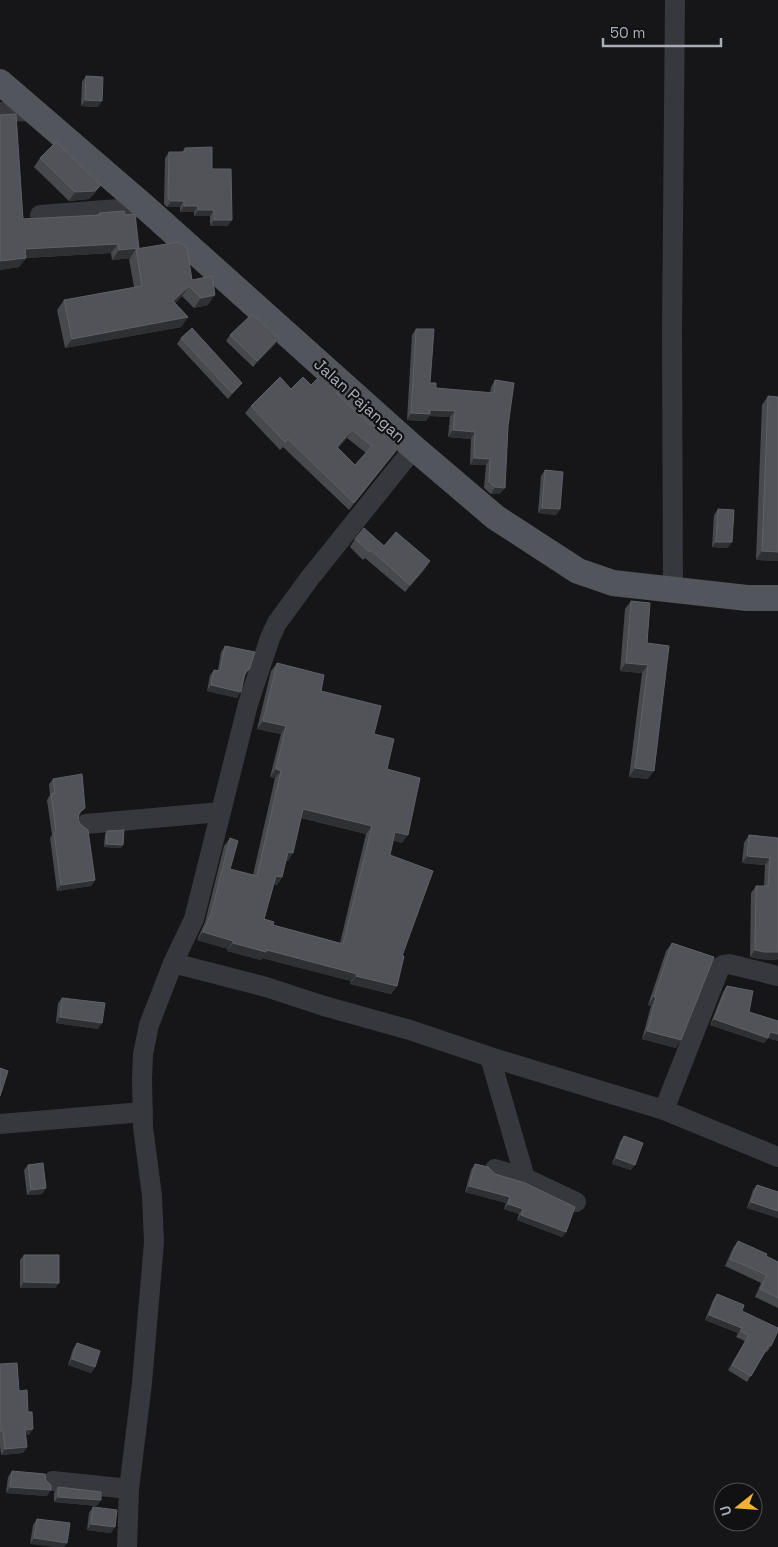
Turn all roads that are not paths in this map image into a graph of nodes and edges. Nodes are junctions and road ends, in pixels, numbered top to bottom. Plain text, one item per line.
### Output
1 (675, 0) edge
2 (0, 82) edge
3 (34, 111) junction
4 (0, 112) edge
5 (145, 206) junction
6 (40, 215) dead end
7 (414, 448) junction
8 (673, 591) junction
9 (778, 598) edge
10 (221, 812) junction
11 (86, 824) dead end
12 (173, 963) junction
13 (778, 976) edge
14 (490, 1057) junction
15 (664, 1110) junction
16 (143, 1112) junction
17 (0, 1124) edge
18 (778, 1157) edge
19 (495, 1169) dead end
20 (525, 1178) junction
21 (576, 1202) dead end
22 (53, 1482) dead end
23 (128, 1489) junction
24 (127, 1547) edge

1 - 8 street
2 - 3 main road, Jalan Pajangan
3 - 4 street
3 - 5 main road, Jalan Pajangan
5 - 6 street
5 - 7 main road, Jalan Pajangan
7 - 8 main road, Jalan Pajangan
7 - 10 street
8 - 9 main road, Jalan Pajangan
10 - 11 street
10 - 12 street
12 - 14 street
12 - 16 street
13 - 15 street
14 - 15 street
14 - 20 street
15 - 18 street
16 - 17 street
16 - 23 street
19 - 20 street
20 - 21 street
22 - 23 street
23 - 24 street

